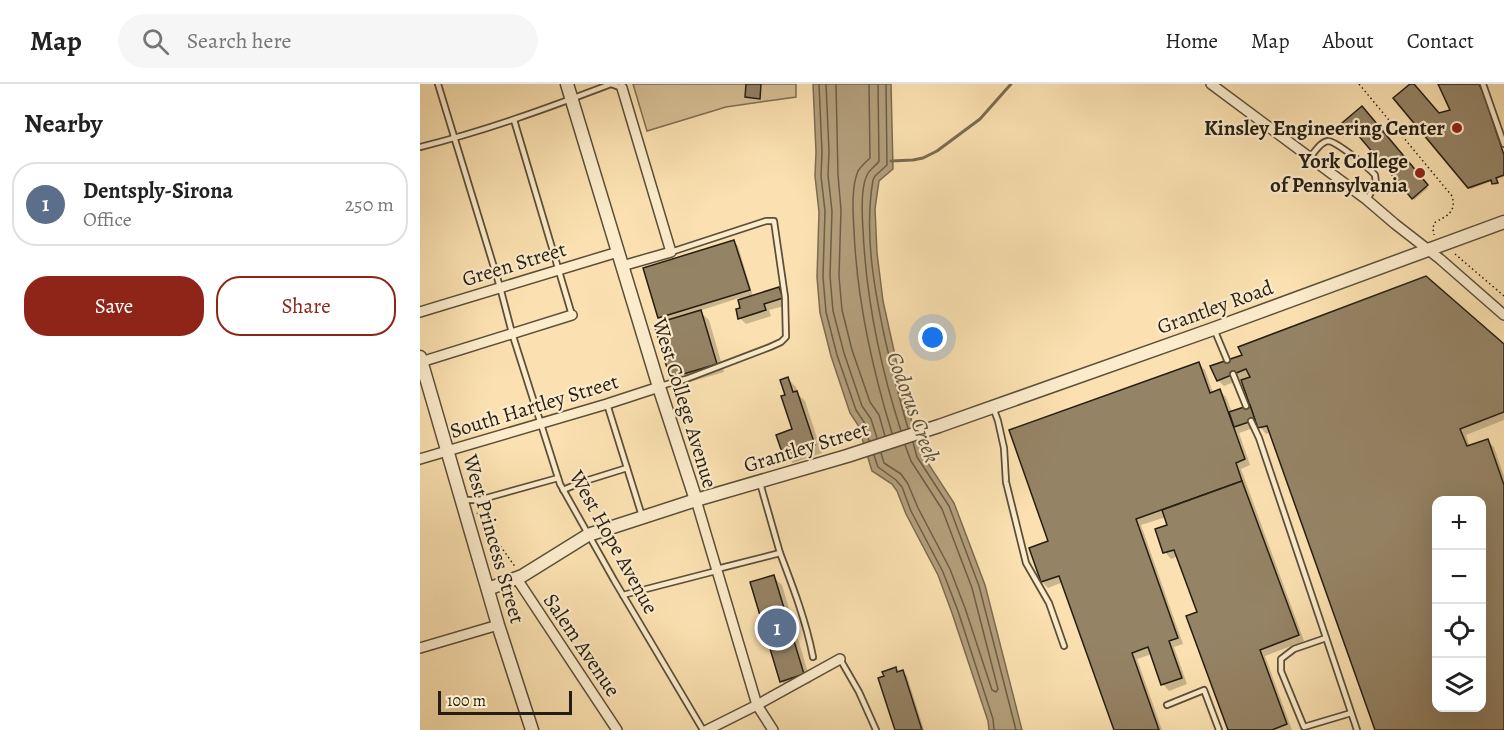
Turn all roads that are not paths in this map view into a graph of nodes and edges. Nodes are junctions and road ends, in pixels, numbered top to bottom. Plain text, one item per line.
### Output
1 (438, 84) edge
2 (567, 84) edge
3 (1211, 84) edge
4 (1483, 84) edge
5 (622, 88) joint
6 (572, 99) junction
7 (514, 120) junction
8 (455, 138) junction
9 (1504, 144) edge
10 (420, 147) edge
11 (1310, 158) junction
12 (1367, 200) junction
13 (1504, 222) edge
14 (1429, 250) junction
15 (618, 252) junction
16 (671, 252) junction
17 (622, 266) junction
18 (559, 269) junction
19 (500, 287) junction
20 (420, 312) edge
21 (572, 315) joint
22 (1504, 315) edge
23 (1214, 328) junction
24 (512, 333) junction
25 (421, 360) edge
26 (1227, 360) dead end
27 (1233, 374) dead end
28 (659, 387) junction
29 (607, 404) junction
30 (1246, 406) dead end
31 (993, 407) junction
32 (1251, 421) dead end
33 (540, 423) junction
34 (939, 426) joint
35 (448, 451) junction
36 (421, 457) edge
37 (627, 468) junction
38 (558, 478) junction
39 (760, 481) junction
40 (563, 490) junction
41 (465, 500) junction
42 (696, 500) junction
43 (643, 518) junction
44 (588, 535) junction
45 (780, 553) junction
46 (717, 570) junction
47 (519, 577) junction
48 (488, 589) junction
49 (623, 595) junction
50 (498, 625) junction
51 (1326, 638) junction
52 (1064, 646) dead end
53 (420, 648) edge
54 (813, 657) dead end
55 (840, 659) joint
56 (758, 705) junction
57 (1167, 705) dead end
58 (1351, 713) junction
59 (1304, 727) junction
60 (532, 730) edge
61 (618, 730) edge
62 (705, 730) edge
63 (773, 730) edge
64 (876, 730) edge
65 (1218, 730) edge
66 (1298, 730) edge
67 (1357, 730) edge

1 - 8 lane, West Hope Avenue
2 - 6 street, West College Avenue
3 - 11 street
4 - 9 lane
5 - 6 lane
5 - 16 street
6 - 7 lane
6 - 15 street, West College Avenue
7 - 8 lane
7 - 18 lane
8 - 10 lane
8 - 19 lane, West Hope Avenue
11 - 12 street
11 - 12 lane
12 - 14 street
13 - 14 street, Grantley Road
14 - 22 street
14 - 23 street, Grantley Road
15 - 17 street, West College Avenue
15 - 18 street, Green Street
16 - 17 street
16 - 28 lane
17 - 28 street, West College Avenue
18 - 19 street, Green Street
18 - 21 lane
19 - 20 street, Green Street
19 - 24 lane, West Hope Avenue
21 - 24 street
23 - 26 lane
23 - 31 street, Grantley Road
24 - 25 street
24 - 33 lane, West Hope Avenue
25 - 35 street, West Princess Street
27 - 30 lane
28 - 29 street, South Hartley Street
28 - 42 street, West College Avenue
29 - 33 street, South Hartley Street
29 - 37 lane
31 - 34 street, Grantley Road
31 - 52 lane
32 - 51 lane
33 - 35 street, South Hartley Street
33 - 38 lane, West Hope Avenue
34 - 39 street, Grantley Street
35 - 36 street, South Hartley Street
35 - 41 street, West Princess Street
37 - 40 lane
37 - 43 lane
38 - 40 lane, West Hope Avenue
38 - 41 lane
39 - 42 street, Grantley Street
39 - 45 lane
40 - 44 lane, West Hope Avenue
41 - 48 street, West Princess Street
42 - 43 street, Grantley Street
42 - 46 street, West College Avenue
43 - 44 street, Grantley Street
44 - 47 street, Grantley Street
44 - 49 lane, West Hope Avenue
45 - 46 lane
45 - 54 lane
46 - 49 lane
46 - 56 street, West College Avenue
47 - 48 street, Grantley Street
47 - 61 street, Salem Avenue
48 - 50 street, West Princess Street
49 - 62 lane, West Hope Avenue
50 - 53 street
50 - 60 street, West Princess Street
51 - 58 lane
51 - 59 lane
55 - 56 street
55 - 64 lane
56 - 62 street
56 - 63 street, West College Avenue
57 - 65 lane
58 - 59 lane
58 - 67 lane
59 - 66 lane

